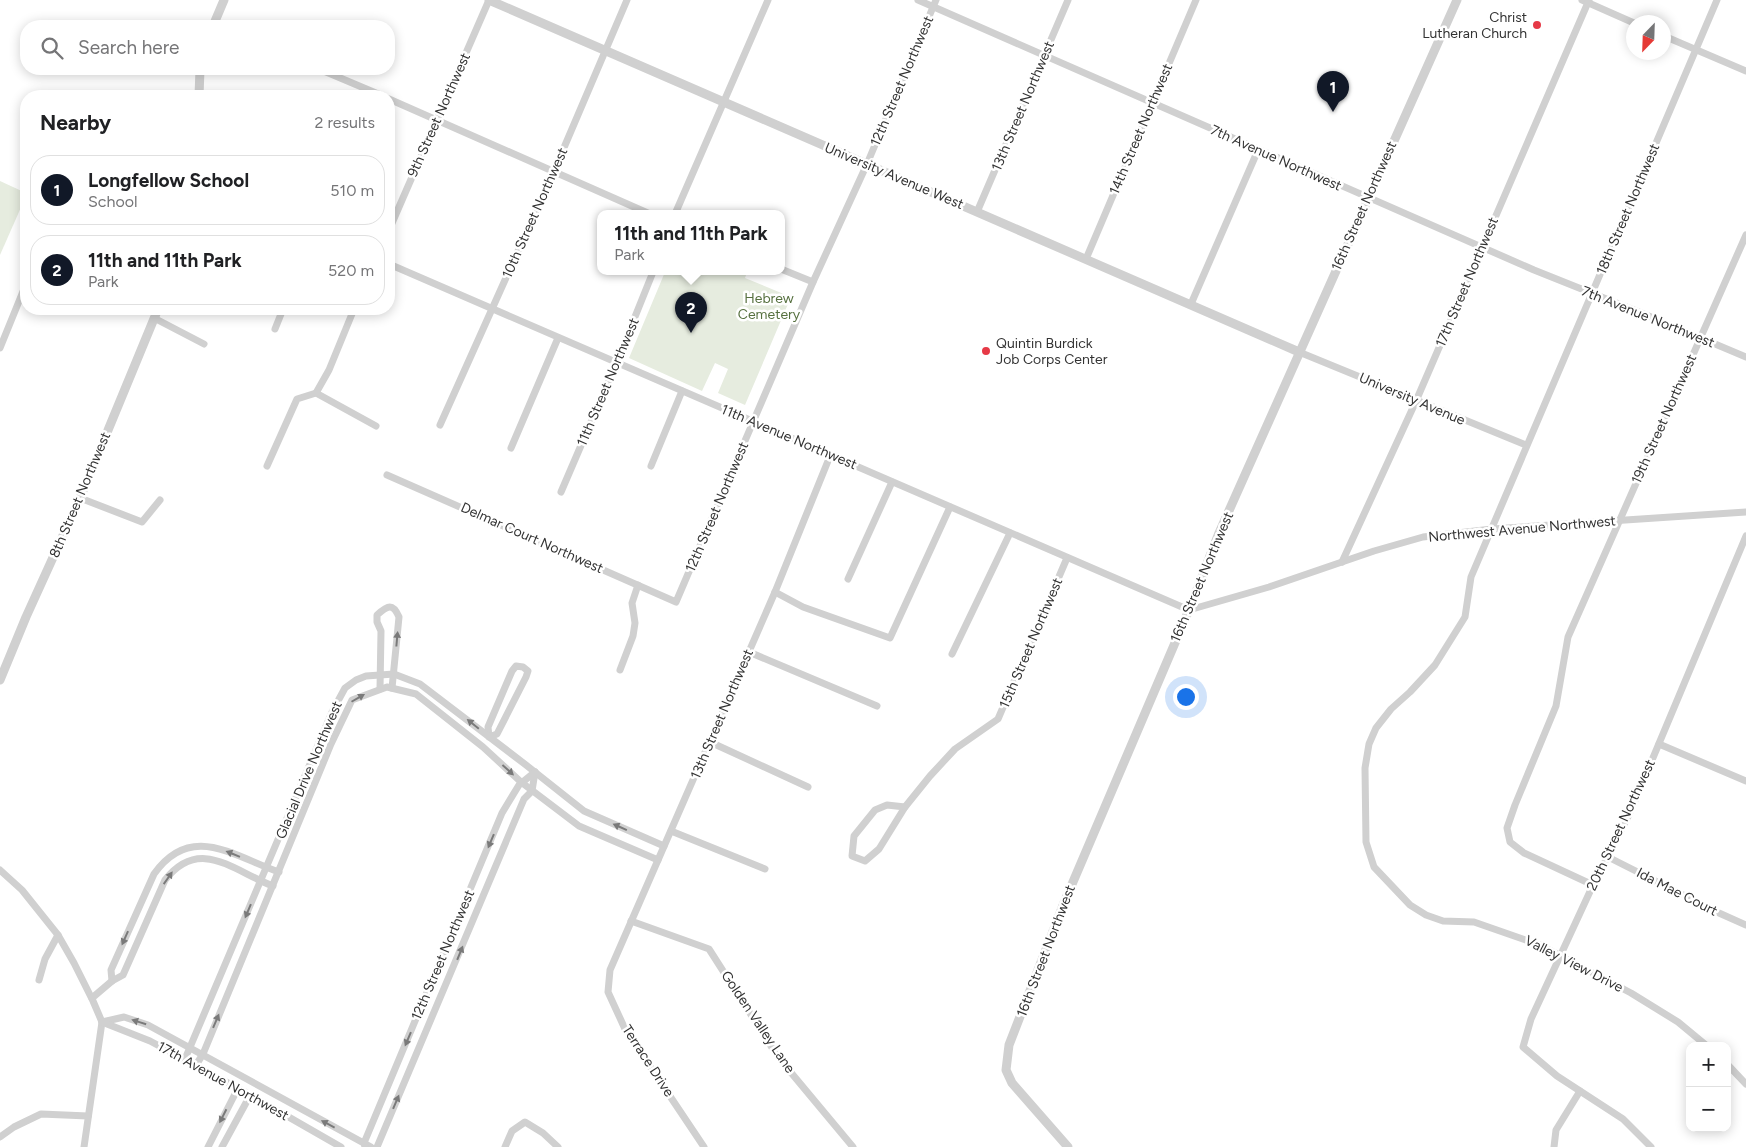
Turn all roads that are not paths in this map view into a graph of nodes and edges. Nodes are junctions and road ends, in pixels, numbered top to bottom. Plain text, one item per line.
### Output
1 (224, 0) edge
2 (489, 0) edge
3 (628, 0) edge
4 (768, 0) edge
5 (918, 0) edge
6 (1068, 0) edge
7 (1196, 0) edge
8 (1457, 0) edge
9 (1717, 0) edge
10 (1586, 1) edge
11 (935, 3) edge
12 (217, 20) edge
13 (1626, 20) edge
14 (1671, 39) edge
15 (606, 50) junction
16 (1695, 50) junction
17 (1044, 56) junction
18 (1746, 71) edge
19 (200, 75) edge
20 (333, 75) edge
21 (199, 90) edge
22 (369, 90) edge
23 (395, 102) edge
24 (724, 102) junction
25 (1152, 103) junction
26 (437, 120) junction
27 (1258, 150) junction
28 (867, 164) junction
29 (553, 172) junction
30 (1368, 199) junction
31 (641, 210) edge
32 (677, 210) edge
33 (978, 212) junction
34 (395, 216) edge
35 (1746, 236) edge
36 (1482, 247) junction
37 (1086, 259) junction
38 (395, 267) edge
39 (785, 271) edge
40 (652, 275) edge
41 (813, 282) junction
42 (1593, 293) junction
43 (20, 299) edge
44 (1192, 304) junction
45 (492, 310) junction
46 (155, 315) edge
47 (281, 315) edge
48 (352, 315) edge
49 (154, 318) junction
50 (275, 329) dead end
51 (558, 338) junction
52 (1700, 338) junction
53 (204, 344) dead end
54 (0, 348) edge
55 (1299, 352) junction
56 (1746, 357) edge
57 (616, 364) junction
58 (682, 391) junction
59 (316, 393) junction
60 (1416, 400) junction
61 (753, 422) junction
62 (440, 425) dead end
63 (376, 426) dead end
64 (1526, 445) junction
65 (511, 448) dead end
66 (830, 456) junction
67 (267, 466) dead end
68 (650, 466) dead end
69 (387, 475) dead end
70 (892, 482) junction
71 (561, 492) dead end
72 (80, 498) junction
73 (160, 500) dead end
74 (950, 507) junction
75 (1746, 512) edge
76 (1619, 521) junction
77 (1492, 529) junction
78 (1010, 533) junction
79 (1746, 536) edge
80 (1067, 558) junction
81 (1342, 562) junction
82 (848, 580) dead end
83 (638, 584) junction
84 (775, 592) junction
85 (676, 602) joint
86 (1189, 610) junction
87 (749, 652) junction
88 (952, 654) dead end
89 (620, 670) dead end
90 (394, 674) junction
91 (380, 675) junction
92 (0, 680) edge
93 (392, 688) junction
94 (380, 689) junction
95 (877, 706) dead end
96 (489, 737) junction
97 (710, 742) junction
98 (1659, 744) junction
99 (483, 747) junction
100 (535, 772) junction
101 (1746, 781) edge
102 (521, 782) junction
103 (808, 788) dead end
104 (532, 791) junction
105 (905, 807) junction
106 (671, 831) junction
107 (664, 846) junction
108 (1608, 858) junction
109 (658, 860) junction
110 (266, 868) junction
111 (765, 869) dead end
112 (0, 870) edge
113 (279, 872) junction
114 (261, 881) junction
115 (1593, 885) junction
116 (273, 886) junction
117 (631, 921) junction
118 (1746, 925) edge
119 (58, 935) junction
120 (1561, 955) junction
121 (610, 970) joint
122 (38, 980) dead end
123 (112, 981) junction
124 (92, 998) junction
125 (102, 1022) junction
126 (1702, 1042) edge
127 (191, 1048) junction
128 (203, 1054) junction
129 (185, 1059) junction
130 (196, 1065) junction
131 (1731, 1068) edge
132 (250, 1082) junction
133 (1746, 1084) edge
134 (1580, 1091) junction
135 (245, 1092) junction
136 (88, 1116) junction
137 (0, 1137) edge
138 (367, 1146) edge
139 (84, 1147) edge
140 (208, 1147) edge
141 (222, 1147) edge
142 (342, 1147) edge
143 (377, 1147) edge
144 (505, 1147) edge
145 (558, 1147) edge
146 (704, 1147) edge
147 (853, 1147) edge
148 (1068, 1147) edge
149 (1554, 1147) edge
150 (1652, 1147) edge

1 - 12 street
2 - 15 street, University Avenue West
2 - 26 street, 9th Street Northwest
3 - 15 street, 10th Street Northwest
4 - 24 street
5 - 11 street, 7th Avenue Northwest
6 - 17 street, 13th Street Northwest
7 - 25 street, 14th Street Northwest
8 - 30 street, 16th Street Northwest
9 - 16 street, 18th Street Northwest
10 - 13 street
10 - 36 street, 17th Street Northwest
11 - 17 street, 7th Avenue Northwest
11 - 28 street, 12th Street Northwest
14 - 16 street
15 - 24 street, University Avenue West
15 - 29 street, 10th Street Northwest
16 - 18 street
16 - 42 street, 18th Street Northwest
17 - 25 street, 7th Avenue Northwest
17 - 33 street, 13th Street Northwest
19 - 21 street
20 - 22 street
23 - 26 street
24 - 28 street, University Avenue West
24 - 32 street
25 - 27 street, 7th Avenue Northwest
25 - 37 street, 14th Street Northwest
26 - 29 street
26 - 34 street, 9th Street Northwest
27 - 30 street, 7th Avenue Northwest
27 - 44 street
28 - 33 street, University Avenue West
28 - 41 street, 12th Street Northwest
29 - 31 street
29 - 45 street, 10th Street Northwest
30 - 36 street, 7th Avenue Northwest
30 - 55 street, 16th Street Northwest
33 - 37 street, University Avenue West
35 - 52 street, 19th Street Northwest
36 - 42 street, 7th Avenue Northwest
36 - 60 street, 17th Street Northwest
37 - 44 street, University Avenue West
38 - 45 street, 11th Avenue Northwest
39 - 41 street
40 - 57 street, 11th Street Northwest
41 - 61 street, 12th Street Northwest
42 - 52 street, 7th Avenue Northwest
42 - 64 street, 18th Street Northwest
43 - 54 street
44 - 55 street, University Avenue West
45 - 51 street, 11th Avenue Northwest
45 - 62 street, 10th Street Northwest
46 - 49 street, 8th Street Northwest
47 - 50 street
48 - 59 street
49 - 53 street
49 - 72 street, 8th Street Northwest
51 - 57 street, 11th Avenue Northwest
51 - 65 street
52 - 56 street, 7th Avenue Northwest
52 - 76 street, 19th Street Northwest
55 - 60 street, University Avenue
55 - 86 street, 16th Street Northwest
57 - 58 street, 11th Avenue Northwest
57 - 71 street, 11th Street Northwest
58 - 61 street, 11th Avenue Northwest
58 - 68 street
59 - 63 street
59 - 67 street
60 - 64 street, University Avenue
60 - 81 street, 17th Street Northwest
61 - 66 street, 11th Avenue Northwest
61 - 85 street, 12th Street Northwest
64 - 77 street, 18th Street Northwest
66 - 70 street, 11th Avenue Northwest
66 - 84 street, 13th Street Northwest
69 - 83 street, Delmar Court Northwest
70 - 74 street, 11th Avenue Northwest
70 - 82 street
72 - 73 street
72 - 92 street, 8th Street Northwest
74 - 78 street, 11th Avenue Northwest
74 - 84 street
75 - 76 street, Northwest Avenue Northwest
76 - 77 street, Northwest Avenue Northwest
76 - 115 street, 19th Street Northwest
77 - 81 street, Northwest Avenue Northwest
77 - 120 street, Valley View Drive
78 - 80 street, 11th Avenue Northwest
78 - 88 street
79 - 98 street, 20th Street Northwest
80 - 86 street, 11th Avenue Northwest
80 - 105 street, 15th Street Northwest
81 - 86 street, Northwest Avenue Northwest
83 - 85 street, Delmar Court Northwest
83 - 89 street
84 - 87 street, 13th Street Northwest
86 - 148 street, 16th Street Northwest
87 - 95 street
87 - 97 street, 13th Street Northwest
90 - 91 street, Glacial Drive Northwest
90 -> 91 street
90 - 93 street
96 -> 90 street, Glacial Drive Northwest
91 - 94 street
91 - 110 street, Glacial Drive Northwest
93 - 94 street
93 - 99 street
113 -> 94 street
96 - 96 street
96 - 99 street
96 - 100 street, Glacial Drive Northwest
97 - 103 street
97 - 106 street, 13th Street Northwest
98 - 101 street
98 - 108 street, 20th Street Northwest
99 -> 102 street
100 - 102 street, 12th Street Northwest
100 - 104 street
107 -> 100 street, Glacial Drive Northwest
102 - 104 street
102 -> 138 street, 12th Street Northwest
104 - 109 street
143 -> 104 street
105 - 105 street, 15th Street Northwest
106 - 107 street, 13th Street Northwest
106 - 111 street
107 - 109 street, 13th Street Northwest
108 - 115 street, 20th Street Northwest
108 - 118 street, Ida Mae Court
109 - 117 street, 13th Street Northwest
110 - 113 street
110 - 114 street, Glacial Drive Northwest
110 -> 123 street
112 - 119 street
113 - 116 street
114 - 116 street
123 -> 114 street
114 -> 127 street, Glacial Drive Northwest
115 - 120 street, 20th Street Northwest
128 -> 116 street
117 - 121 street, 13th Street Northwest
117 - 147 street, Golden Valley Lane
119 - 122 street
119 - 124 street
120 - 126 street, Valley View Drive
120 - 134 street, 20th Street Northwest
121 - 146 street, Terrace Drive
123 - 124 street
124 - 125 street
127 -> 125 street
125 - 129 street, 17th Avenue Northwest
125 - 136 street
127 - 128 street
127 - 129 street, Glacial Drive Northwest
128 - 130 street
128 - 132 street
129 - 130 street, 17th Avenue Northwest
130 - 135 street, 17th Avenue Northwest
131 - 133 street
132 - 135 street
138 -> 132 street
134 - 149 street
134 - 150 street
135 -> 140 street
135 - 141 street
135 - 142 street, 17th Avenue Northwest
136 - 137 street
136 - 139 street
144 - 145 street

